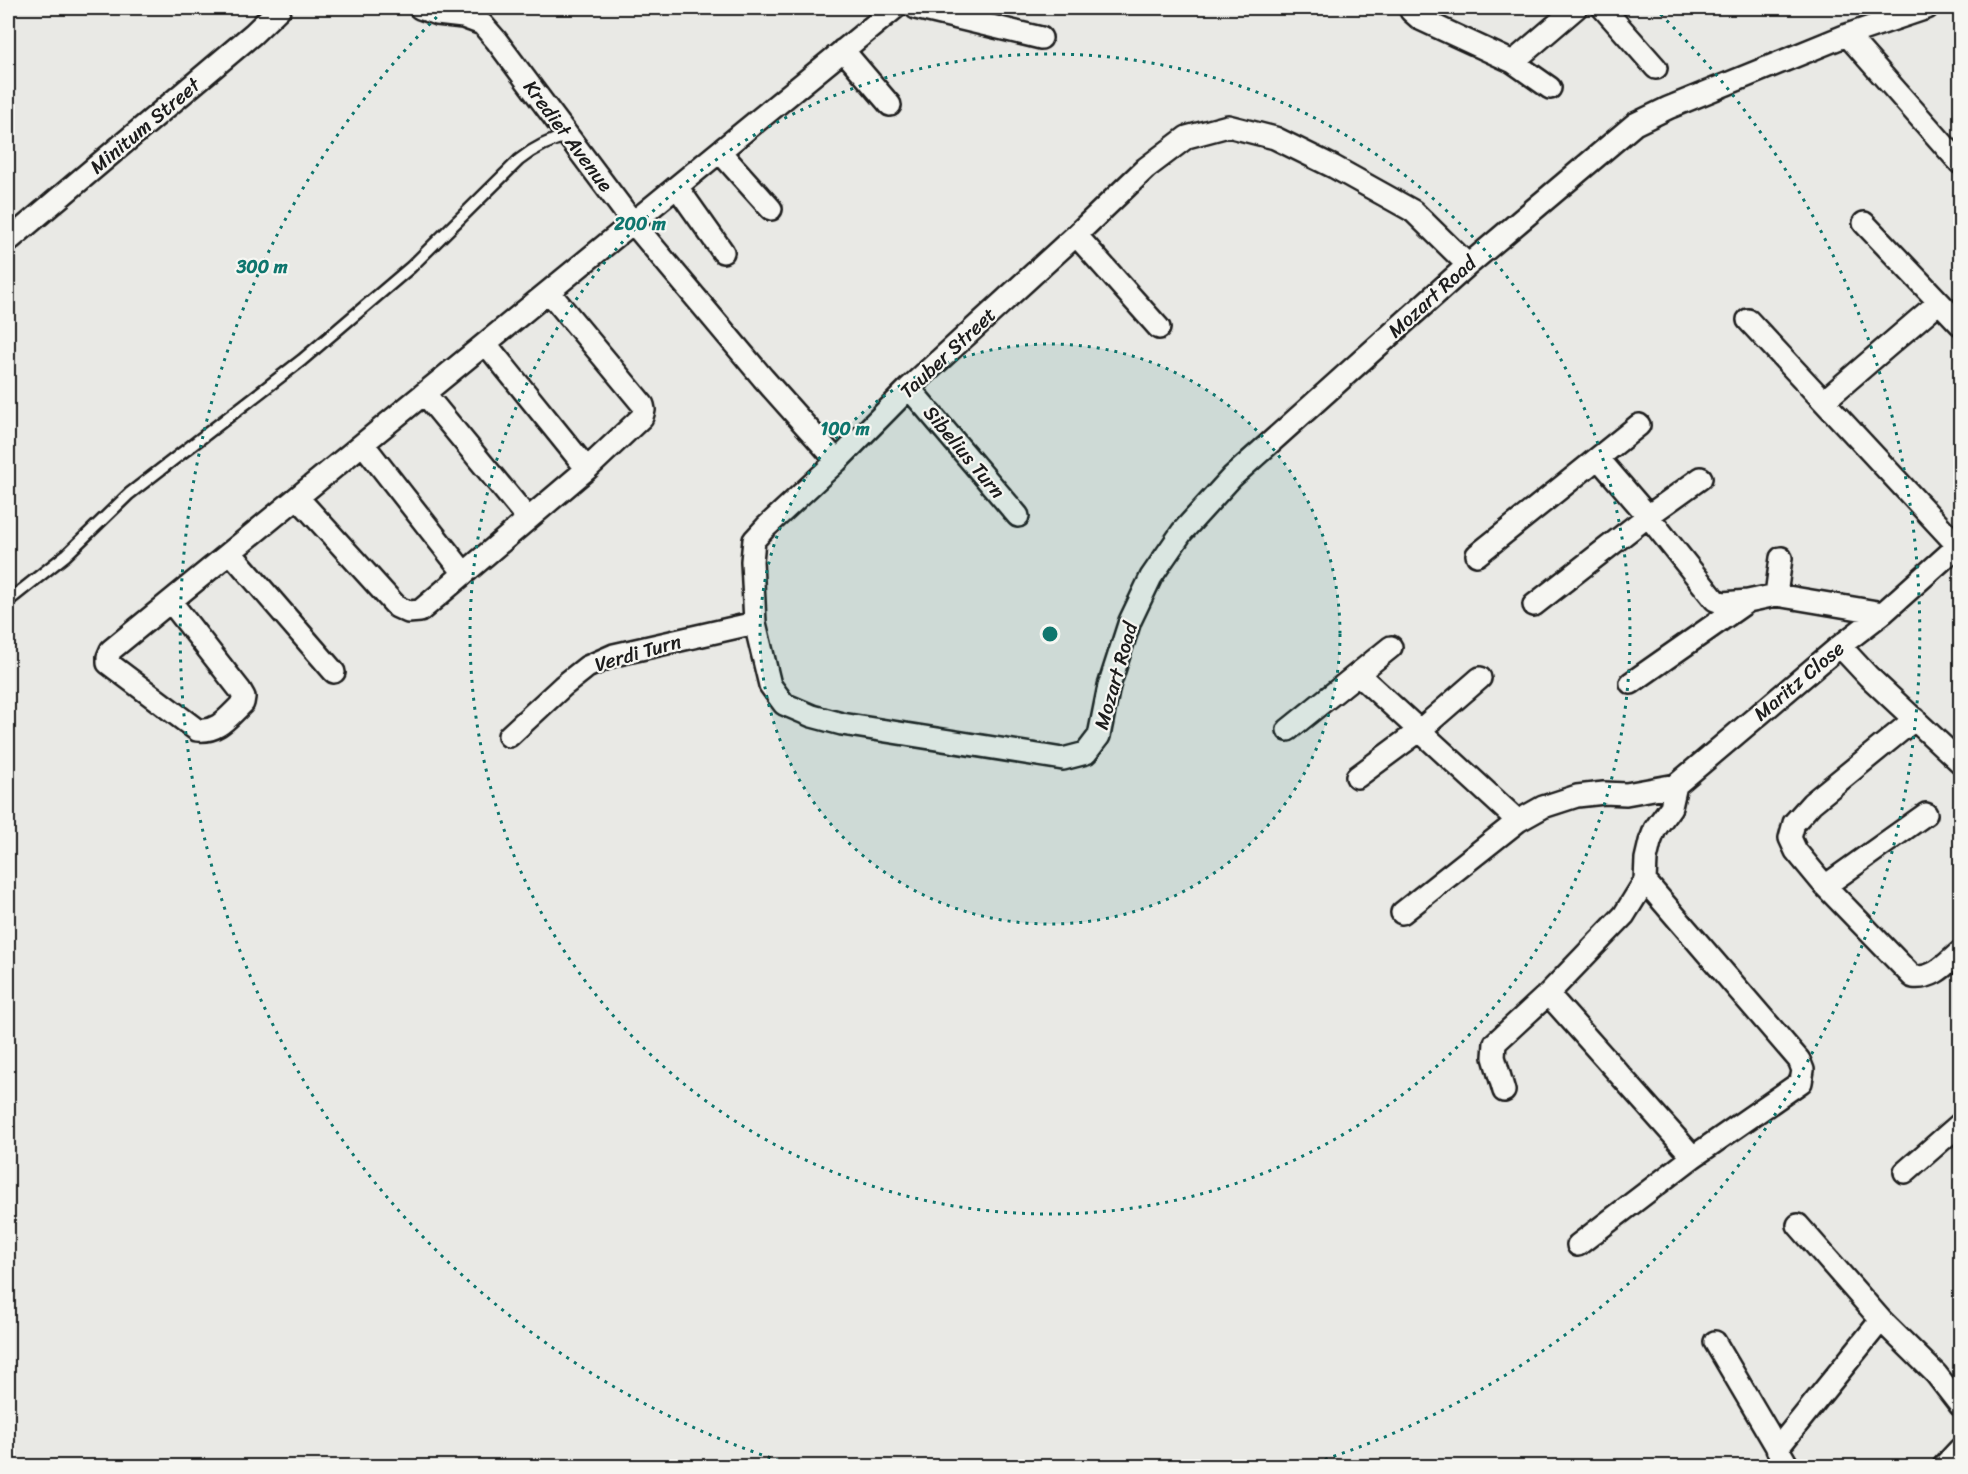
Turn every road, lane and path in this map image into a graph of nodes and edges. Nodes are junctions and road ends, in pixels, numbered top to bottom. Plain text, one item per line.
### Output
1 (280, 8) edge
2 (420, 8) edge
3 (895, 8) edge
4 (916, 8) edge
5 (1410, 8) edge
6 (1576, 8) edge
7 (1603, 8) edge
8 (1927, 8) edge
9 (469, 12) edge
10 (1847, 35) junction
11 (1041, 38) dead end
12 (843, 50) junction
13 (1513, 62) junction
14 (1656, 68) dead end
15 (1550, 88) dead end
16 (890, 105) dead end
17 (567, 136) junction
18 (720, 152) junction
19 (1960, 163) edge
20 (677, 187) junction
21 (771, 209) dead end
22 (1864, 223) dead end
23 (634, 224) junction
24 (1076, 235) junction
25 (8, 241) edge
26 (723, 252) dead end
27 (1468, 265) junction
28 (549, 292) junction
29 (1939, 302) junction
30 (1748, 320) dead end
31 (1960, 324) edge
32 (1159, 328) dead end
33 (486, 344) junction
34 (909, 388) junction
35 (425, 394) junction
36 (1824, 401) junction
37 (1639, 425) dead end
38 (363, 444) junction
39 (1598, 458) junction
40 (837, 461) junction
41 (587, 469) junction
42 (1701, 478) dead end
43 (298, 498) junction
44 (1018, 516) dead end
45 (1648, 516) junction
46 (528, 519) junction
47 (1960, 546) edge
48 (231, 553) junction
49 (1477, 555) dead end
50 (1781, 558) dead end
51 (464, 573) junction
52 (1776, 595) junction
53 (8, 601) edge
54 (1748, 601) junction
55 (171, 602) junction
56 (1534, 605) dead end
57 (1883, 613) junction
58 (755, 623) junction
59 (1840, 646) junction
60 (1391, 647) dead end
61 (334, 672) dead end
62 (1358, 674) junction
63 (1480, 678) dead end
64 (1631, 683) dead end
65 (1915, 719) junction
66 (1288, 730) dead end
67 (1419, 731) junction
68 (510, 736) dead end
69 (1091, 749) joint
70 (1960, 762) edge
71 (1357, 777) dead end
72 (1676, 785) junction
73 (1926, 814) dead end
74 (1518, 821) junction
75 (1645, 881) junction
76 (1825, 886) junction
77 (1402, 913) dead end
78 (1960, 952) edge
79 (1548, 994) junction
80 (1504, 1090) dead end
81 (1960, 1124) edge
82 (1693, 1157) junction
83 (1905, 1172) dead end
84 (1798, 1225) dead end
85 (1578, 1245) dead end
86 (1881, 1320) junction
87 (1715, 1342) dead end
88 (1960, 1405) edge
89 (1960, 1449) edge
90 (1782, 1458) edge
91 (1944, 1467) edge

1 - 25 street, Minitum Street
2 - 9 street, Krediet Avenue
3 - 12 street
4 - 11 street
5 - 13 street
6 - 13 street
7 - 14 street
8 - 10 street, Mozart Road
9 - 17 street, Krediet Avenue
10 - 19 street
10 - 27 street, Mozart Road
12 - 16 street
12 - 18 street
13 - 15 street
17 - 23 street, Krediet Avenue
17 - 53 lane
18 - 20 street
18 - 21 street
20 - 23 street
20 - 26 street
22 - 29 street
23 - 28 street
23 - 40 street, Krediet Avenue
24 - 27 street, Tauber Street
24 - 32 street
24 - 34 street, Tauber Street
27 - 69 street, Mozart Road
28 - 33 street
28 - 41 street
29 - 31 street
29 - 36 street
30 - 36 street
33 - 35 street
33 - 41 street
34 - 40 street, Tauber Street
34 - 44 street, Sibelius Turn
35 - 38 street
35 - 46 street
36 - 47 street
37 - 39 street
38 - 43 street
38 - 51 street
39 - 45 street
39 - 49 street
40 - 58 street, Tauber Street
41 - 46 street
42 - 45 street
43 - 48 street
43 - 51 street
45 - 54 street
45 - 56 street
46 - 51 street
47 - 57 street, Maritz Close
48 - 55 street
48 - 61 street
50 - 52 street
52 - 54 street
52 - 57 street
54 - 64 street
55 - 55 street
57 - 59 street, Maritz Close
58 - 68 street, Verdi Turn
58 - 69 street, Tauber Street
59 - 65 street
59 - 72 street, Maritz Close
60 - 62 street
62 - 66 street
62 - 67 street
63 - 67 street
65 - 70 street
65 - 76 street
67 - 71 street
67 - 74 street
72 - 74 street
72 - 75 street
73 - 76 street
74 - 77 street
75 - 79 street
75 - 82 street
76 - 78 street
79 - 80 street
79 - 82 street
81 - 83 street
82 - 85 street
84 - 86 street
86 - 88 street
86 - 90 street
87 - 90 street
89 - 91 street

